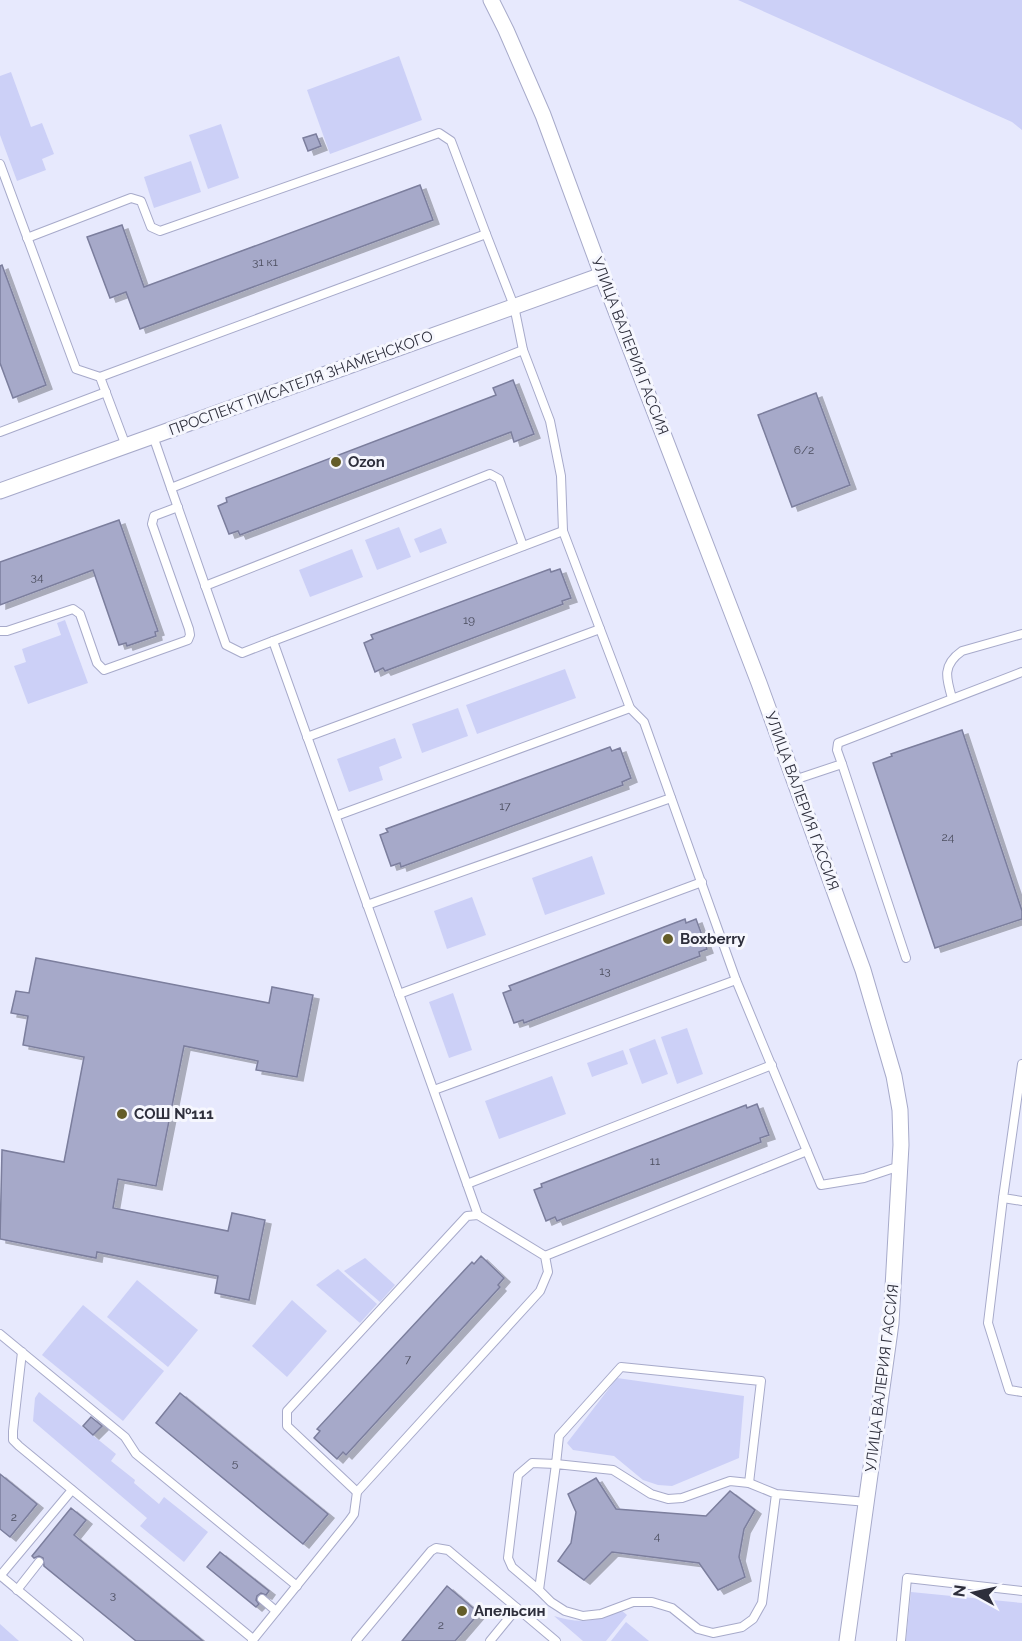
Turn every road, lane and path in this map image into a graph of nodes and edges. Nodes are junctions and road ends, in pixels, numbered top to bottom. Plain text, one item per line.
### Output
1 (491, 0) edge
2 (0, 165) edge
3 (486, 234) junction
4 (27, 238) junction
5 (602, 274) junction
6 (514, 306) junction
7 (523, 350) junction
8 (100, 377) junction
9 (106, 392) junction
10 (0, 432) edge
11 (153, 436) junction
12 (126, 446) junction
13 (171, 488) junction
14 (0, 492) edge
15 (178, 507) junction
16 (563, 531) junction
17 (523, 546) junction
18 (205, 586) junction
19 (600, 629) junction
20 (0, 632) edge
21 (1022, 634) edge
22 (273, 641) junction
23 (1022, 672) edge
24 (952, 699) junction
25 (630, 708) junction
26 (307, 737) junction
27 (842, 764) junction
28 (794, 780) junction
29 (671, 798) junction
30 (336, 816) junction
31 (702, 882) junction
32 (367, 905) junction
33 (906, 958) dead end
34 (736, 980) junction
35 (399, 994) junction
36 (1022, 1064) edge
37 (772, 1065) junction
38 (434, 1090) junction
39 (807, 1151) junction
40 (900, 1166) junction
41 (467, 1184) junction
42 (1003, 1198) junction
43 (1022, 1201) edge
44 (478, 1215) junction
45 (545, 1256) junction
46 (0, 1334) edge
47 (22, 1352) junction
48 (1022, 1392) edge
49 (556, 1464) junction
50 (749, 1483) junction
51 (72, 1490) junction
52 (357, 1492) junction
53 (776, 1494) junction
54 (867, 1502) junction
55 (39, 1562) dead end
56 (0, 1576) edge
57 (297, 1586) junction
58 (17, 1590) junction
59 (539, 1590) junction
60 (1022, 1591) edge
61 (262, 1599) dead end
62 (517, 1608) junction
63 (276, 1611) junction
64 (253, 1640) edge
65 (79, 1641) edge
66 (356, 1641) edge
67 (490, 1641) edge
68 (556, 1641) edge
69 (847, 1641) edge
70 (901, 1641) edge

1 - 5 street, УЛИЦА ВАЛЕРИЯ ГАССИЯ
2 - 4 lane
3 - 4 lane
3 - 6 lane
3 - 8 lane
4 - 8 lane
5 - 6 street, ПРОСПЕКТ ПИСАТЕЛЯ ЗНАМЕНСКОГО
5 - 28 street, УЛИЦА ВАЛЕРИЯ ГАССИЯ
6 - 7 lane
6 - 11 street, ПРОСПЕКТ ПИСАТЕЛЯ ЗНАМЕНСКОГО
7 - 13 lane
7 - 16 lane
8 - 9 lane
9 - 10 lane
9 - 12 lane
11 - 12 street, ПРОСПЕКТ ПИСАТЕЛЯ ЗНАМЕНСКОГО
11 - 13 lane
12 - 14 street, ПРОСПЕКТ ПИСАТЕЛЯ ЗНАМЕНСКОГО
13 - 15 lane
15 - 18 lane
15 - 20 lane
16 - 17 lane
16 - 19 lane
17 - 18 lane
17 - 22 lane
18 - 22 lane
19 - 25 lane
19 - 26 lane
21 - 24 lane
22 - 26 lane
23 - 24 lane
24 - 27 lane
25 - 29 lane
25 - 30 lane
26 - 30 lane
27 - 28 lane
27 - 33 lane
28 - 40 street, УЛИЦА ВАЛЕРИЯ ГАССИЯ
29 - 31 lane
29 - 32 lane
30 - 32 lane
31 - 34 lane
31 - 35 lane
32 - 35 lane
34 - 37 lane
34 - 38 lane
35 - 38 lane
36 - 42 lane
37 - 39 lane
37 - 41 lane
38 - 41 lane
39 - 40 lane
39 - 45 lane
40 - 54 street, УЛИЦА ВАЛЕРИЯ ГАССИЯ
41 - 44 lane
42 - 43 lane
42 - 48 lane
44 - 45 lane
44 - 52 lane
45 - 52 lane
46 - 47 lane
47 - 51 lane
47 - 57 lane
49 - 50 lane
49 - 50 lane
49 - 59 lane
49 - 59 lane
50 - 53 lane
51 - 56 lane
51 - 64 lane
52 - 57 lane
53 - 54 lane
53 - 59 lane
54 - 69 street, УЛИЦА ВАЛЕРИЯ ГАССИЯ
55 - 58 lane
56 - 58 lane
57 - 63 lane
58 - 65 lane
60 - 70 lane
61 - 63 lane
62 - 66 lane
62 - 67 lane
62 - 68 lane
63 - 64 lane

